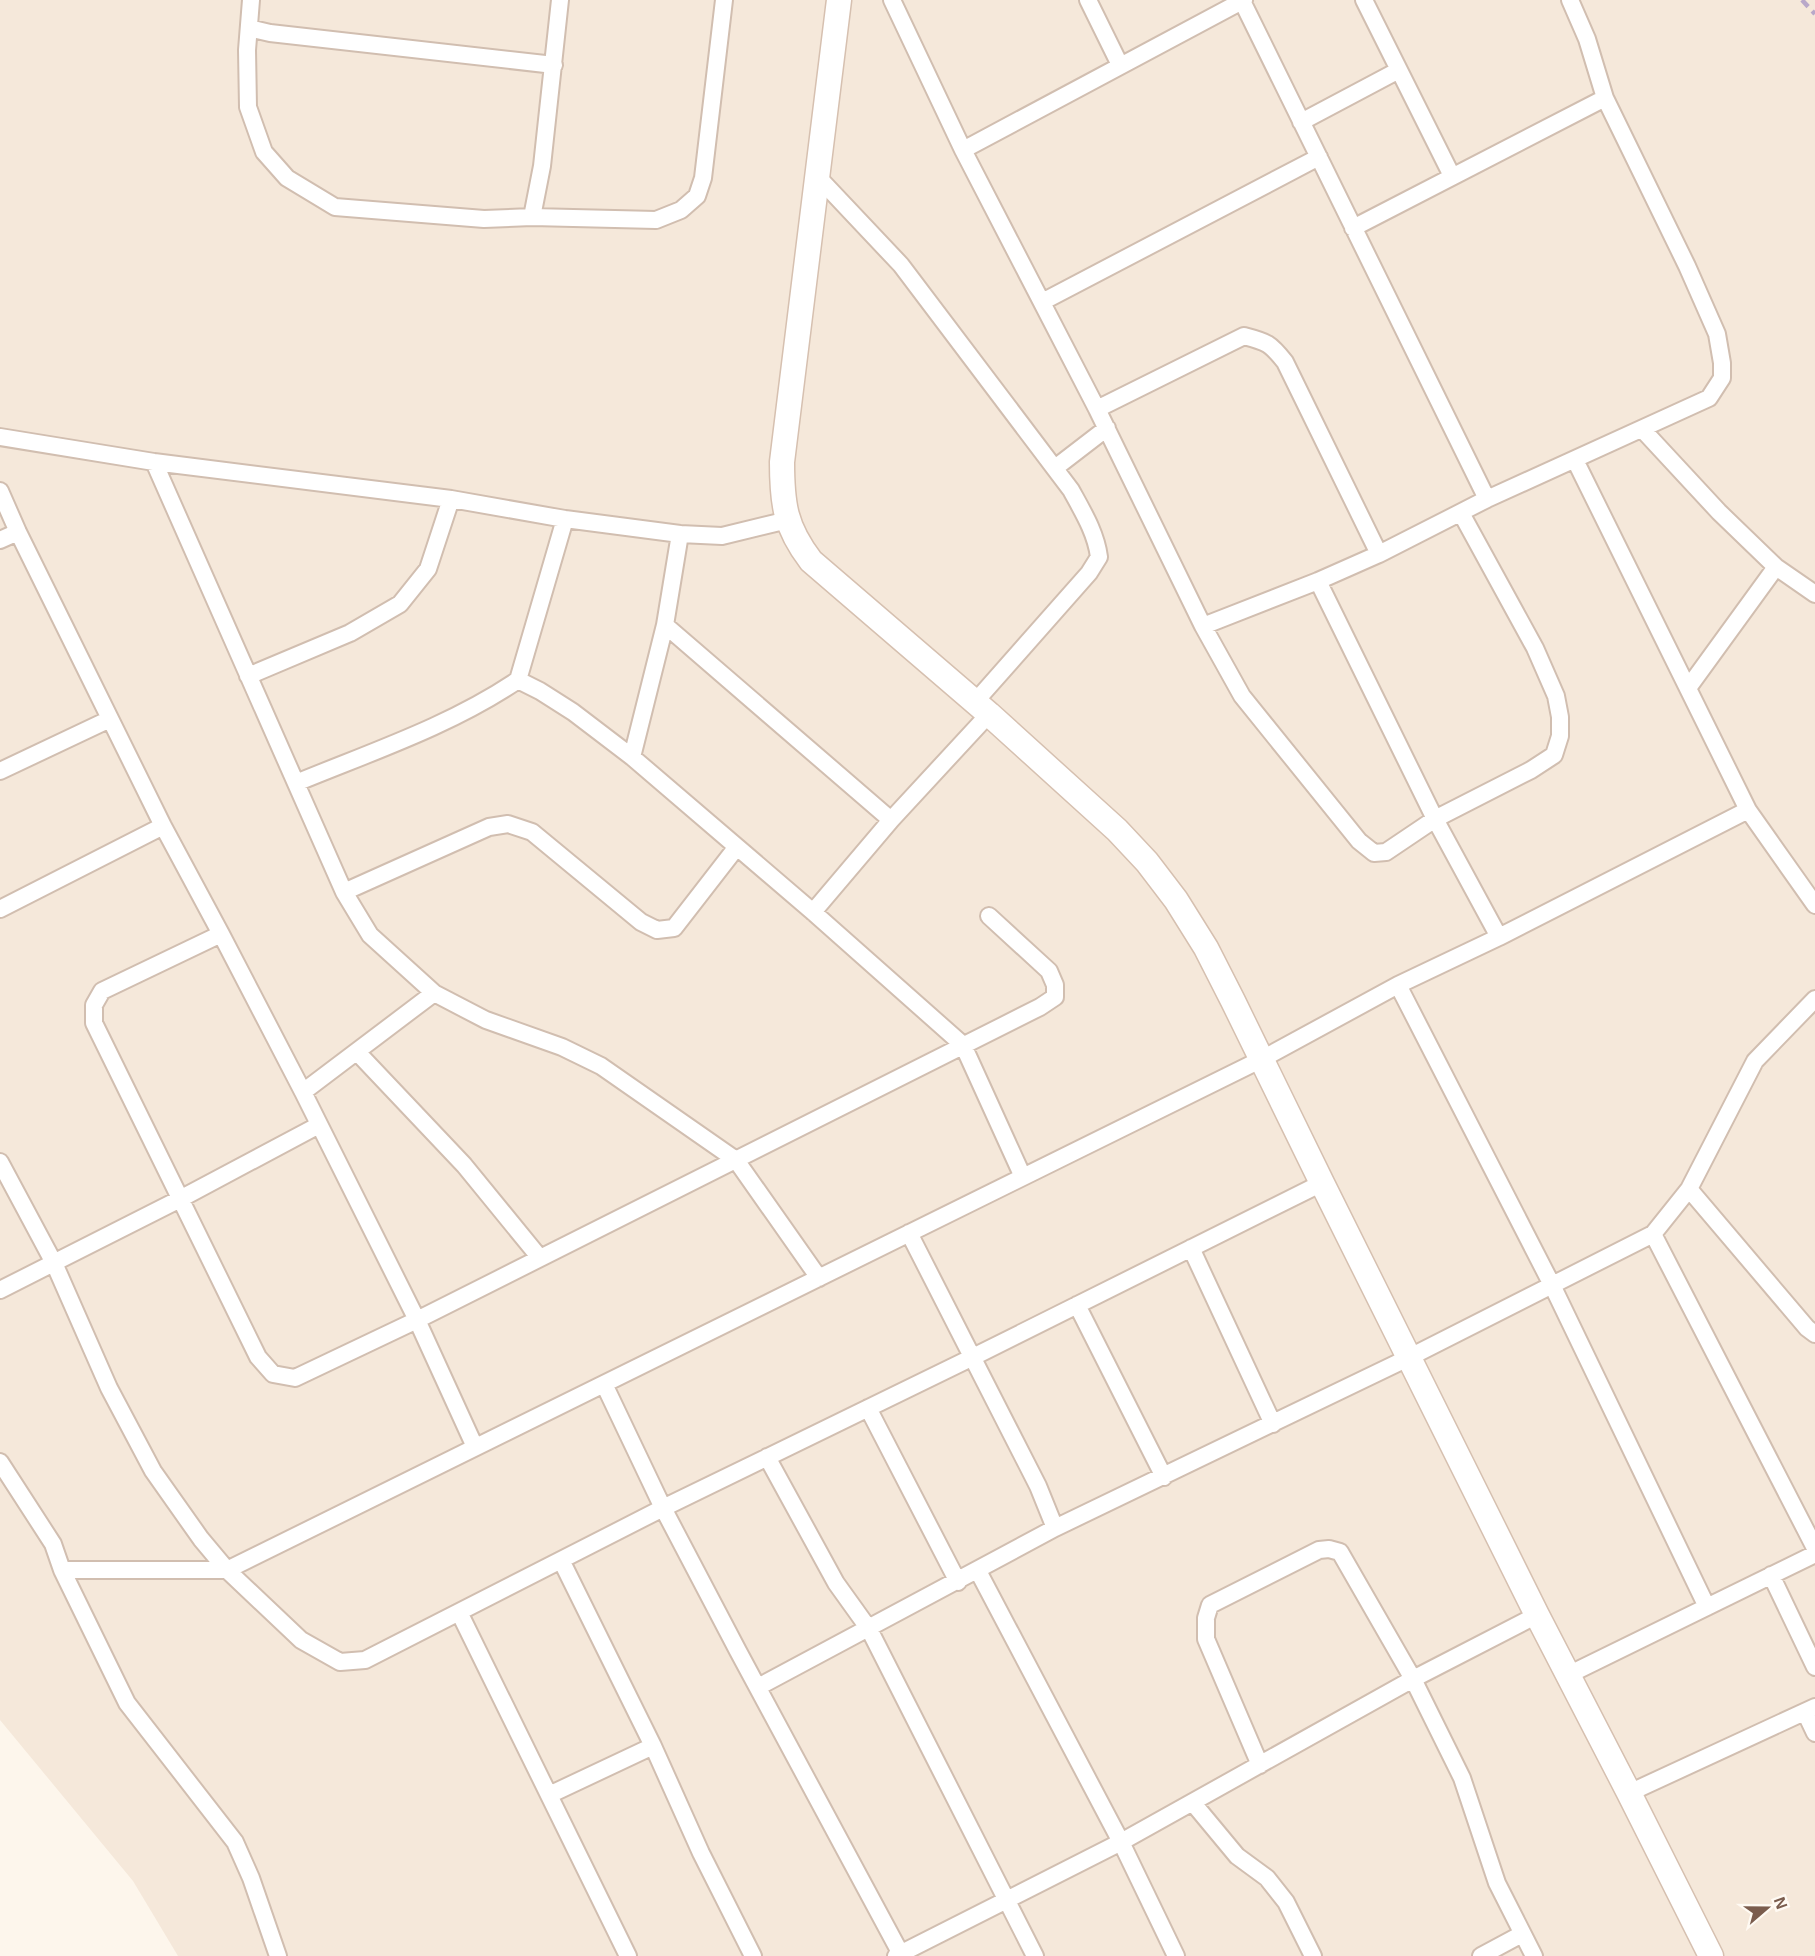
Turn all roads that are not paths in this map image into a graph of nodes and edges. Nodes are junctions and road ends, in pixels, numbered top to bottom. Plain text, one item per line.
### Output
1 (251, 0) edge
2 (561, 0) edge
3 (724, 0) edge
4 (839, 0) edge
5 (892, 0) edge
6 (1088, 0) edge
7 (1364, 0) edge
8 (1570, 0) edge
9 (1243, 1) edge
10 (249, 28) junction
11 (554, 65) junction
12 (1120, 66) junction
13 (1399, 70) junction
14 (1605, 98) junction
15 (1301, 122) junction
16 (963, 150) junction
17 (1318, 157) junction
18 (817, 176) junction
19 (1452, 177) junction
20 (532, 217) junction
21 (1353, 228) junction
22 (1042, 302) junction
23 (1097, 409) junction
24 (1107, 428) junction
25 (1642, 429) junction
26 (0, 437) edge
27 (1575, 460) junction
28 (154, 462) junction
29 (1055, 468) junction
30 (0, 491) edge
31 (451, 499) junction
32 (1487, 499) junction
33 (1461, 513) junction
34 (565, 519) junction
35 (788, 520) junction
36 (18, 532) junction
37 (680, 534) junction
38 (0, 540) edge
39 (1379, 554) junction
40 (1776, 567) junction
41 (1318, 581) junction
42 (1815, 594) edge
43 (664, 625) junction
44 (1203, 627) junction
45 (248, 676) junction
46 (518, 680) junction
47 (1688, 688) junction
48 (982, 708) junction
49 (110, 719) junction
50 (632, 757) junction
51 (0, 771) edge
52 (296, 783) junction
53 (1748, 810) junction
54 (1435, 819) junction
55 (891, 820) junction
56 (163, 826) junction
57 (736, 848) junction
58 (344, 892) junction
59 (1815, 905) edge
60 (0, 909) edge
61 (813, 912) junction
62 (989, 916) dead end
63 (221, 934) junction
64 (1498, 938) junction
65 (1398, 985) junction
66 (434, 993) junction
67 (1815, 999) edge
68 (963, 1045) junction
69 (357, 1052) junction
70 (1262, 1059) junction
71 (303, 1092) junction
72 (319, 1125) junction
73 (736, 1160) junction
74 (0, 1162) edge
75 (1023, 1177) junction
76 (1322, 1183) junction
77 (1689, 1189) junction
78 (180, 1199) junction
79 (909, 1233) junction
80 (1653, 1234) junction
81 (1191, 1248) junction
82 (540, 1258) junction
83 (54, 1263) junction
84 (819, 1278) junction
85 (1552, 1286) junction
86 (0, 1290) edge
87 (1077, 1305) junction
88 (417, 1320) junction
89 (1815, 1334) edge
90 (973, 1357) junction
91 (1410, 1357) junction
92 (604, 1384) junction
93 (868, 1408) junction
94 (1273, 1424) junction
95 (475, 1447) junction
96 (767, 1457) junction
97 (0, 1462) edge
98 (1164, 1477) junction
99 (663, 1508) junction
100 (1055, 1528) junction
101 (1815, 1548) edge
102 (1815, 1554) edge
103 (561, 1560) junction
104 (62, 1570) junction
105 (227, 1570) junction
106 (978, 1571) junction
107 (1771, 1575) junction
108 (958, 1582) junction
109 (1707, 1607) junction
110 (459, 1612) junction
111 (1537, 1616) junction
112 (869, 1629) junction
113 (1815, 1667) edge
114 (1568, 1675) junction
115 (1413, 1679) junction
116 (758, 1687) junction
117 (1810, 1710) edge
118 (1815, 1733) edge
119 (653, 1746) junction
120 (1260, 1765) junction
121 (1629, 1793) junction
122 (549, 1795) junction
123 (1193, 1803) junction
124 (1121, 1842) junction
125 (1007, 1901) junction
126 (1522, 1934) junction
127 (900, 1955) edge
128 (278, 1956) edge
129 (628, 1956) edge
130 (753, 1956) edge
131 (1035, 1956) edge
132 (1176, 1956) edge
133 (1312, 1956) edge
134 (1481, 1956) edge
135 (1534, 1956) edge
136 (1711, 1956) edge

1 - 10 street
2 - 11 street
3 - 20 street
4 - 18 main road
5 - 16 street
6 - 12 street
7 - 13 street
8 - 14 street
9 - 12 street
9 - 15 street
10 - 11 street
10 - 20 street
11 - 20 street
12 - 16 street
13 - 15 street
13 - 19 street
14 - 19 street
14 - 25 street
15 - 17 street
16 - 22 street
17 - 21 street
17 - 22 street
18 - 29 street
18 - 35 main road
19 - 21 street
21 - 32 street
22 - 23 street
23 - 24 street
23 - 39 street
24 - 29 street
24 - 44 street
25 - 27 street
25 - 40 street
26 - 28 street
27 - 32 street
27 - 47 street
28 - 31 street
28 - 45 street
29 - 48 street
30 - 36 street
31 - 34 street
31 - 45 street
32 - 33 street
33 - 39 street
33 - 54 street
34 - 37 street
34 - 46 street
35 - 37 street
35 - 48 main road
36 - 38 street
36 - 49 street
37 - 43 street
39 - 41 street
40 - 42 street
40 - 47 street
41 - 44 street
41 - 54 street
43 - 50 street
43 - 55 street
44 - 54 street
45 - 52 street
46 - 50 street
46 - 52 street
47 - 53 street
48 - 55 street
48 - 70 main road
49 - 51 street
49 - 56 street
50 - 57 street
52 - 58 street
53 - 59 street
53 - 64 street
54 - 64 street
55 - 61 street
56 - 60 street
56 - 63 street
57 - 58 street
57 - 61 street
58 - 66 street
61 - 68 street
62 - 68 street
63 - 71 street
63 - 78 street
64 - 65 street
65 - 70 street
65 - 85 street
66 - 69 street
66 - 73 street
67 - 77 street
68 - 73 street
68 - 75 street
69 - 71 street
69 - 82 street
70 - 75 street
70 - 76 main road
71 - 72 street
72 - 78 street
72 - 88 street
73 - 82 street
73 - 84 street
74 - 83 street
75 - 79 street
76 - 81 street
76 - 91 main road
77 - 80 street
77 - 89 street
78 - 83 street
78 - 88 street
79 - 84 street
79 - 90 street
80 - 85 street
80 - 101 street
81 - 87 street
81 - 94 street
82 - 88 street
83 - 86 street
83 - 105 street
84 - 92 street
85 - 91 street
85 - 109 street
87 - 90 street
87 - 98 street
88 - 95 street
90 - 93 street
90 - 100 street
91 - 94 street
91 - 111 main road
92 - 95 street
92 - 99 street
93 - 96 street
93 - 108 street
94 - 98 street
95 - 105 street
96 - 99 street
96 - 112 street
97 - 104 street
98 - 100 street
99 - 103 street
99 - 116 street
100 - 106 street
102 - 107 street
103 - 110 street
103 - 119 street
104 - 105 street
104 - 128 street
105 - 110 street
106 - 108 street
106 - 124 street
107 - 109 street
107 - 113 street
108 - 112 street
109 - 114 street
110 - 122 street
111 - 114 main road
111 - 115 street
112 - 116 street
112 - 125 street
114 - 121 main road
115 - 120 street
115 - 120 street
115 - 126 street
116 - 127 street
117 - 118 street
117 - 121 street
119 - 122 street
119 - 130 street
120 - 123 street
121 - 136 main road
122 - 129 street
123 - 124 street
123 - 133 street
124 - 125 street
124 - 132 street
125 - 127 street
125 - 131 street
126 - 134 street
126 - 135 street

